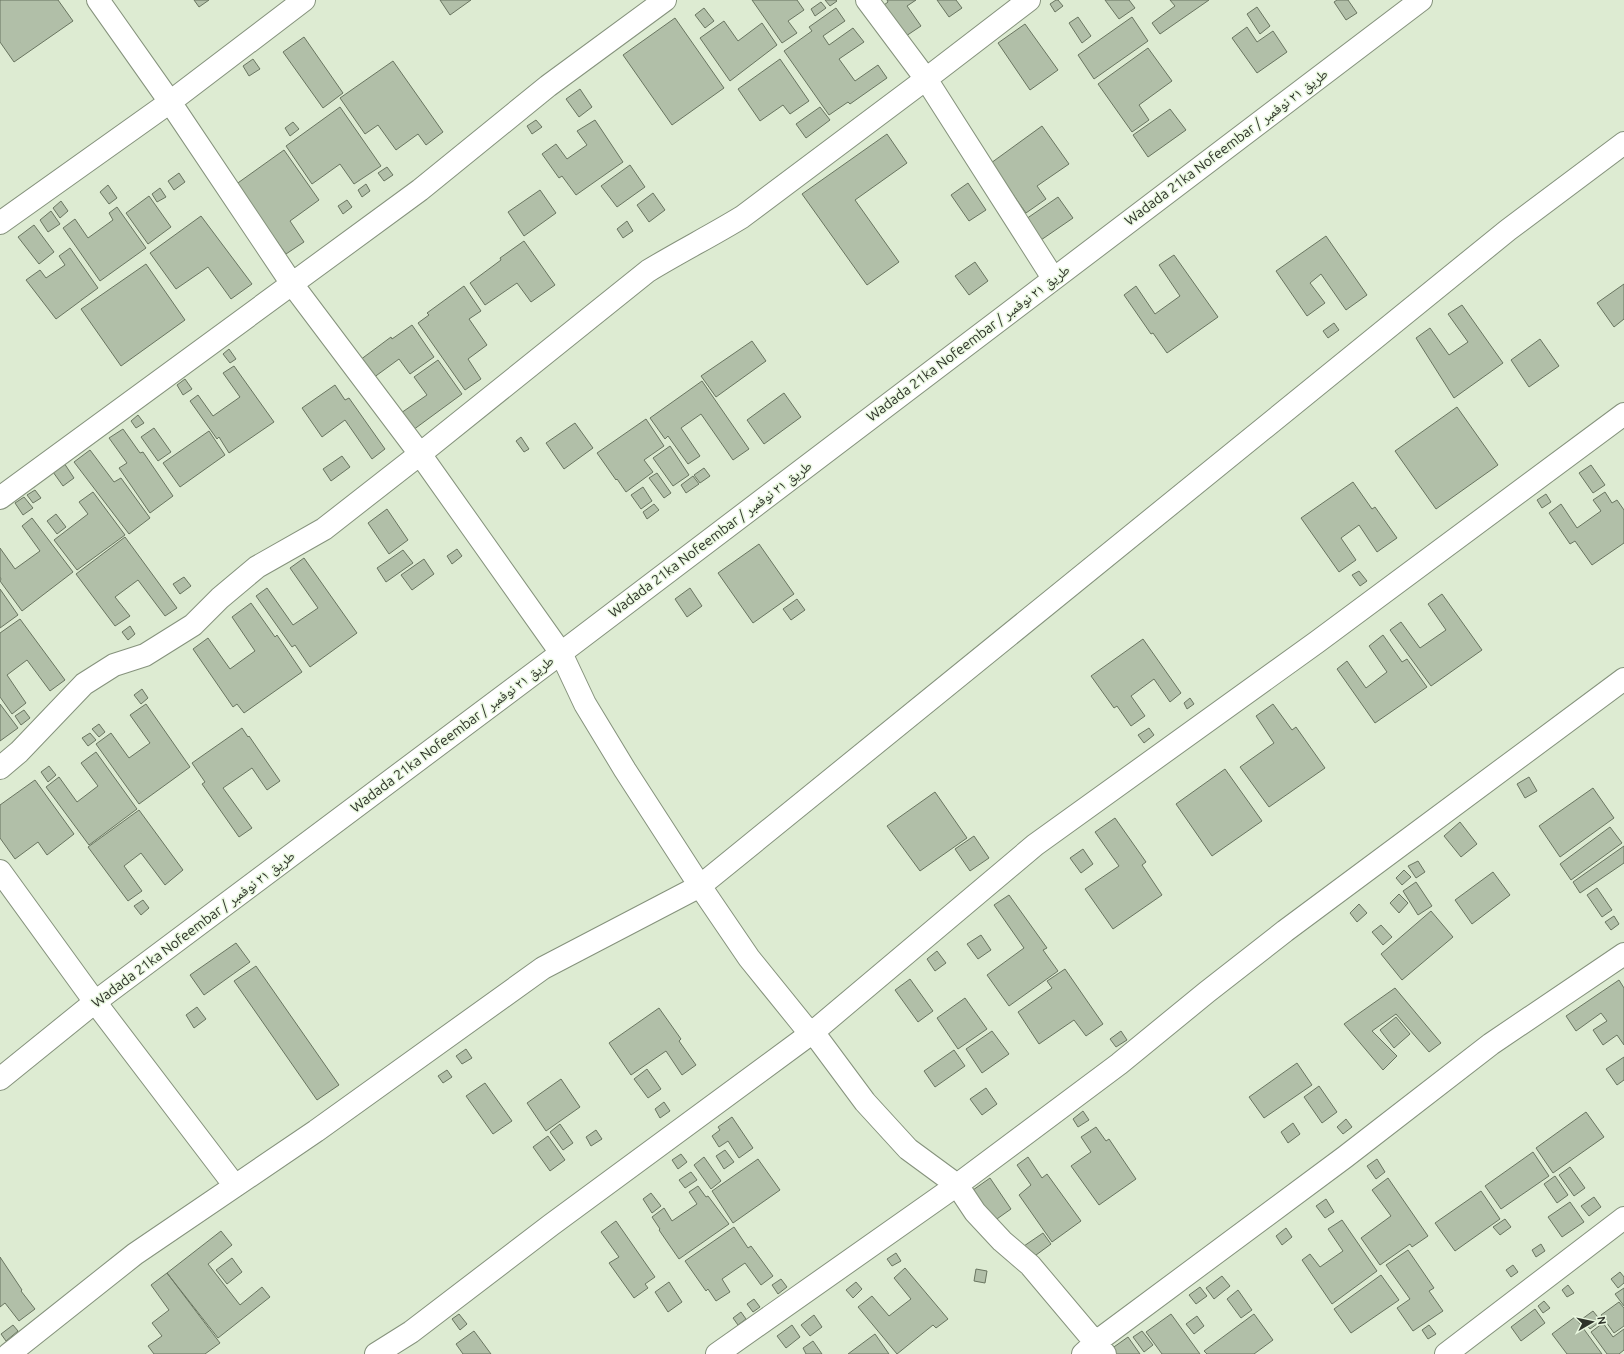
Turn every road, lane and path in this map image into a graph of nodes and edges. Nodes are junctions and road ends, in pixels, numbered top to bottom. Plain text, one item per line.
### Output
1 (98, 0) edge
2 (304, 0) edge
3 (665, 0) edge
4 (867, 0) edge
5 (1028, 0) edge
6 (1421, 0) edge
7 (926, 79) junction
8 (170, 102) junction
9 (1624, 142) edge
10 (0, 223) edge
11 (1053, 278) junction
12 (292, 284) junction
13 (1624, 414) edge
14 (420, 454) junction
15 (0, 498) edge
16 (561, 653) junction
17 (1624, 679) edge
18 (0, 768) edge
19 (0, 871) edge
20 (700, 886) junction
21 (1624, 954) edge
22 (95, 1002) junction
23 (813, 1032) junction
24 (0, 1079) edge
25 (957, 1185) junction
26 (235, 1186) junction
27 (1624, 1218) edge
28 (1095, 1350) edge
29 (9, 1354) edge
30 (376, 1354) edge
31 (717, 1354) edge
32 (1446, 1354) edge

1 - 8 street
2 - 8 street
3 - 12 street
4 - 7 street
5 - 7 street
6 - 11 street, Wadada 21ka Nofeembar / طريق ٢١ نوفمبر
7 - 11 street
7 - 14 street
8 - 10 street
8 - 12 street
9 - 20 street
11 - 16 street, Wadada 21ka Nofeembar / طريق ٢١ نوفمبر
12 - 14 street
12 - 15 street
13 - 23 street
14 - 16 street
14 - 18 street
16 - 20 street
16 - 22 street, Wadada 21ka Nofeembar / طريق ٢١ نوفمبر
17 - 25 street
19 - 22 street
20 - 23 street
20 - 26 street
21 - 28 street
22 - 24 street, Wadada 21ka Nofeembar / طريق ٢١ نوفمبر
22 - 26 street
23 - 25 street
23 - 30 street
25 - 28 street
25 - 31 street
26 - 29 street
27 - 32 street

